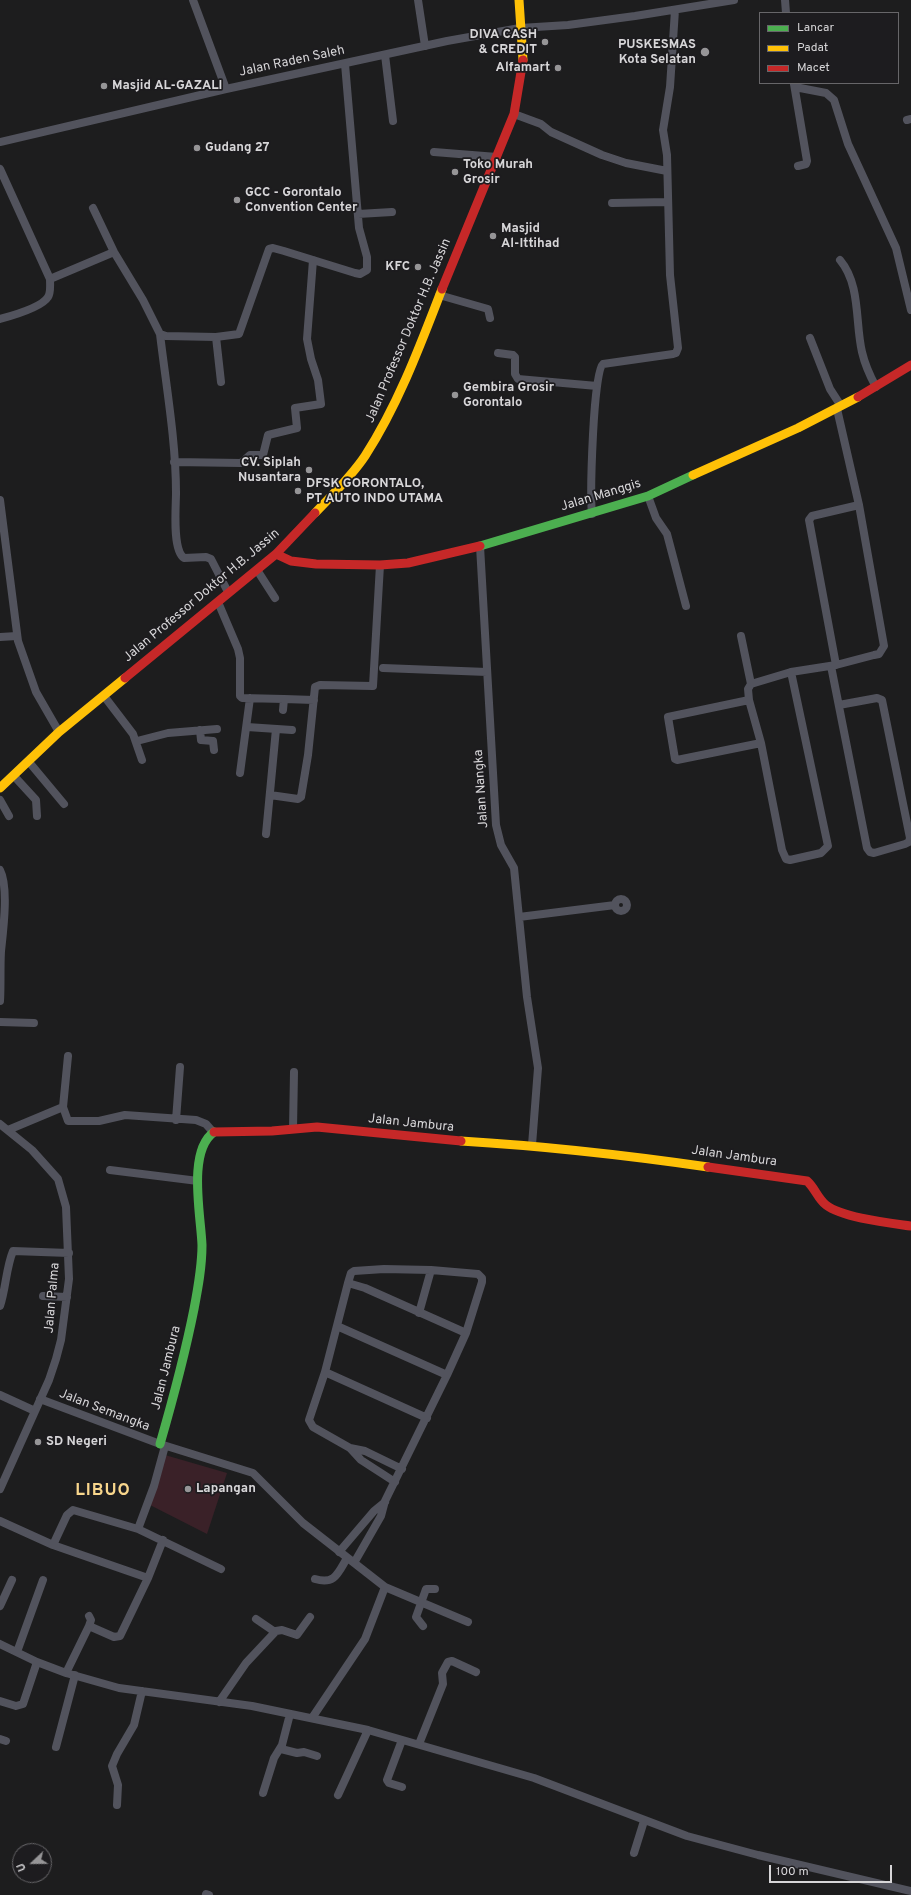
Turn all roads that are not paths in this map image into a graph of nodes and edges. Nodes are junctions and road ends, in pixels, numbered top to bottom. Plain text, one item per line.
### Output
1 (193, 0) edge
2 (418, 0) edge
3 (519, 0) edge
4 (527, 0) edge
5 (734, 0) edge
6 (785, 0) edge
7 (675, 10) junction
8 (786, 12) edge
9 (524, 28) junction
10 (424, 46) junction
11 (385, 55) junction
12 (345, 64) junction
13 (794, 84) edge
14 (795, 84) edge
15 (226, 88) junction
16 (514, 114) junction
17 (393, 121) dead end
18 (0, 142) edge
19 (434, 152) dead end
20 (497, 157) junction
21 (798, 166) dead end
22 (0, 169) edge
23 (667, 172) junction
24 (668, 202) junction
25 (612, 203) dead end
26 (93, 208) dead end
27 (392, 212) dead end
28 (358, 214) junction
29 (114, 252) junction
30 (313, 260) junction
31 (840, 260) dead end
32 (50, 279) junction
33 (439, 295) junction
34 (911, 310) edge
35 (490, 318) dead end
36 (0, 319) edge
37 (160, 334) junction
38 (216, 337) junction
39 (810, 338) dead end
40 (498, 353) dead end
41 (911, 365) edge
42 (221, 382) dead end
43 (597, 386) junction
44 (876, 387) junction
45 (839, 408) junction
46 (174, 462) junction
47 (648, 496) junction
48 (0, 500) edge
49 (859, 505) junction
50 (592, 514) junction
51 (480, 546) junction
52 (276, 554) junction
53 (380, 565) junction
54 (257, 570) junction
55 (228, 592) junction
56 (275, 598) dead end
57 (218, 602) junction
58 (686, 606) dead end
59 (17, 636) junction
60 (741, 636) dead end
61 (0, 637) edge
62 (834, 665) junction
63 (383, 668) dead end
64 (486, 672) junction
65 (791, 672) junction
66 (751, 684) junction
67 (104, 696) junction
68 (250, 698) junction
69 (284, 699) junction
70 (314, 700) junction
71 (749, 700) junction
72 (839, 705) junction
73 (284, 710) dead end
74 (247, 727) junction
75 (217, 729) dead end
76 (200, 730) junction
77 (276, 730) junction
78 (292, 730) dead end
79 (59, 732) junction
80 (137, 741) junction
81 (761, 743) junction
82 (214, 750) dead end
83 (142, 760) dead end
84 (28, 762) junction
85 (240, 773) dead end
86 (14, 776) junction
87 (0, 788) edge
88 (270, 795) junction
89 (0, 800) edge
90 (64, 804) dead end
91 (9, 816) dead end
92 (37, 816) dead end
93 (266, 834) dead end
94 (0, 870) edge
95 (615, 905) dead end
96 (519, 917) junction
97 (0, 951) edge
98 (0, 1001) edge
99 (0, 1022) edge
100 (34, 1023) dead end
101 (68, 1056) dead end
102 (180, 1067) dead end
103 (294, 1072) dead end
104 (63, 1108) junction
105 (176, 1120) junction
106 (0, 1124) edge
107 (292, 1129) junction
108 (8, 1130) junction
109 (213, 1132) junction
110 (532, 1145) junction
111 (110, 1170) dead end
112 (198, 1181) junction
113 (907, 1225) edge
114 (69, 1253) junction
115 (431, 1270) junction
116 (348, 1283) junction
117 (43, 1296) dead end
118 (67, 1297) junction
119 (0, 1306) edge
120 (420, 1313) junction
121 (337, 1326) junction
122 (466, 1333) junction
123 (325, 1372) junction
124 (447, 1375) junction
125 (0, 1394) edge
126 (40, 1399) junction
127 (35, 1411) junction
128 (427, 1418) junction
129 (163, 1445) junction
130 (350, 1448) junction
131 (388, 1462) junction
132 (402, 1469) junction
133 (382, 1474) junction
134 (395, 1482) junction
135 (0, 1489) edge
136 (385, 1501) junction
137 (0, 1521) edge
138 (138, 1530) junction
139 (163, 1540) junction
140 (53, 1545) junction
141 (339, 1552) junction
142 (350, 1561) junction
143 (221, 1569) dead end
144 (148, 1578) junction
145 (315, 1579) dead end
146 (12, 1580) dead end
147 (43, 1580) dead end
148 (385, 1586) junction
149 (435, 1589) dead end
150 (420, 1602) junction
151 (0, 1606) edge
152 (89, 1616) dead end
153 (310, 1617) dead end
154 (256, 1619) dead end
155 (468, 1622) dead end
156 (89, 1626) junction
157 (423, 1626) dead end
158 (276, 1632) junction
159 (0, 1644) edge
160 (17, 1652) junction
161 (37, 1662) junction
162 (476, 1672) dead end
163 (66, 1673) junction
164 (75, 1676) junction
165 (142, 1691) junction
166 (0, 1700) edge
167 (218, 1702) junction
168 (290, 1714) junction
169 (312, 1718) junction
170 (368, 1730) junction
171 (402, 1740) junction
172 (419, 1744) junction
173 (56, 1748) dead end
174 (281, 1749) junction
175 (317, 1756) dead end
176 (402, 1787) dead end
177 (263, 1793) dead end
178 (338, 1795) dead end
179 (117, 1805) dead end
180 (644, 1820) junction
181 (634, 1853) dead end
182 (911, 1891) edge

1 - 15 street
2 - 10 street
3 - 9 main road, Jalan Professor Doktor H.B. Jassin
4 - 9 main road, Jalan Professor Doktor H.B. Jassin
5 - 7 street, Jalan Raden Saleh
6 - 8 street
7 - 9 street, Jalan Raden Saleh
7 - 23 street
9 - 10 street, Jalan Raden Saleh
9 - 16 main road, Jalan Professor Doktor H.B. Jassin
10 - 11 street, Jalan Raden Saleh
11 - 12 street, Jalan Raden Saleh
11 - 17 street
12 - 15 street, Jalan Raden Saleh
12 - 28 street
13 - 21 street
14 - 34 street
15 - 18 street, Jalan Raden Saleh
16 - 20 main road, Jalan Professor Doktor H.B. Jassin
16 - 23 street
19 - 20 street
20 - 33 main road, Jalan Professor Doktor H.B. Jassin
22 - 32 street
23 - 24 street
24 - 25 street
24 - 43 street
26 - 29 street
27 - 28 street
28 - 30 street
29 - 32 street
29 - 37 street
30 - 38 street
30 - 46 street
31 - 44 street
32 - 36 street
33 - 35 street
33 - 52 main road, Jalan Professor Doktor H.B. Jassin
37 - 38 street
37 - 46 street
38 - 42 street
39 - 45 street
40 - 43 street
41 - 44 main road, Jalan Manggis
43 - 50 street
44 - 45 main road, Jalan Manggis
45 - 47 main road, Jalan Manggis
45 - 49 street
46 - 55 street
47 - 50 main road, Jalan Manggis
47 - 58 street
48 - 59 street
49 - 62 street
49 - 62 street
50 - 51 main road, Jalan Manggis
51 - 53 main road, Jalan Manggis
51 - 64 street, Jalan Nangka
52 - 53 main road, Jalan Manggis
52 - 54 main road, Jalan Professor Doktor H.B. Jassin
53 - 70 street
54 - 55 main road, Jalan Professor Doktor H.B. Jassin
54 - 56 street
55 - 57 main road, Jalan Professor Doktor H.B. Jassin
57 - 67 main road, Jalan Professor Doktor H.B. Jassin
57 - 68 street
59 - 61 street
59 - 79 street
60 - 66 street
62 - 65 street
62 - 72 street
63 - 64 street
64 - 96 street, Jalan Nangka
65 - 66 street
65 - 81 street
66 - 71 street
67 - 79 main road, Jalan Professor Doktor H.B. Jassin
67 - 80 street
68 - 69 street
68 - 74 street
69 - 70 street
69 - 73 street
70 - 88 street
71 - 81 street
71 - 81 street
72 - 72 street
74 - 77 street
74 - 85 street
75 - 76 street
76 - 80 street
76 - 82 street
77 - 78 street
77 - 88 street
79 - 84 main road, Jalan Professor Doktor H.B. Jassin
80 - 83 street
84 - 86 main road, Jalan Professor Doktor H.B. Jassin
84 - 90 street
86 - 87 main road, Jalan Professor Doktor H.B. Jassin
86 - 92 street
88 - 93 street
89 - 91 street
94 - 97 street
95 - 96 street
96 - 110 street, Jalan Nangka
97 - 98 street
99 - 100 street
101 - 104 street
102 - 105 street
103 - 107 street
104 - 105 street
104 - 108 street
105 - 109 street
106 - 108 street, Jalan Palma
107 - 109 main road, Jalan Jambura
107 - 110 main road, Jalan Jambura
108 - 114 street, Jalan Palma
109 - 112 main road, Jalan Jambura
110 - 113 main road, Jalan Jambura
111 - 112 street
112 - 129 main road, Jalan Jambura
114 - 118 street, Jalan Palma
114 - 119 street
115 - 116 street
115 - 120 street
115 - 122 street
116 - 120 street
116 - 121 street
117 - 118 street
118 - 126 street, Jalan Palma
120 - 122 street
121 - 123 street
121 - 124 street
122 - 124 street
123 - 128 street
123 - 130 street
124 - 128 street
125 - 127 street
126 - 127 street, Jalan Palma
126 - 129 street, Jalan Semangka
127 - 135 street, Jalan Palma
128 - 132 street
129 - 138 street
129 - 141 street, Jalan Semangka
130 - 131 street
130 - 133 street
131 - 132 street
131 - 133 street
132 - 134 street
133 - 134 street
134 - 136 street
136 - 141 street
136 - 142 street
137 - 140 street
138 - 139 street
138 - 140 street
139 - 143 street
139 - 144 street
140 - 144 street
141 - 142 street, Jalan Semangka
142 - 145 street
142 - 148 street, Jalan Semangka
144 - 156 street
146 - 151 street
147 - 160 street
148 - 150 street, Jalan Semangka
148 - 169 street
149 - 150 street
150 - 155 street, Jalan Semangka
150 - 157 street
152 - 156 street
153 - 158 street
154 - 158 street
156 - 163 street
158 - 167 street
159 - 160 street
160 - 161 street
161 - 163 street
161 - 166 street
162 - 172 street
163 - 164 street
164 - 165 street
164 - 173 street
165 - 167 street
165 - 179 street
167 - 168 street
168 - 169 street
168 - 174 street
169 - 170 street
170 - 171 street
170 - 178 street
171 - 172 street
171 - 176 street
172 - 180 street
174 - 175 street
174 - 177 street
180 - 181 street
180 - 182 street

